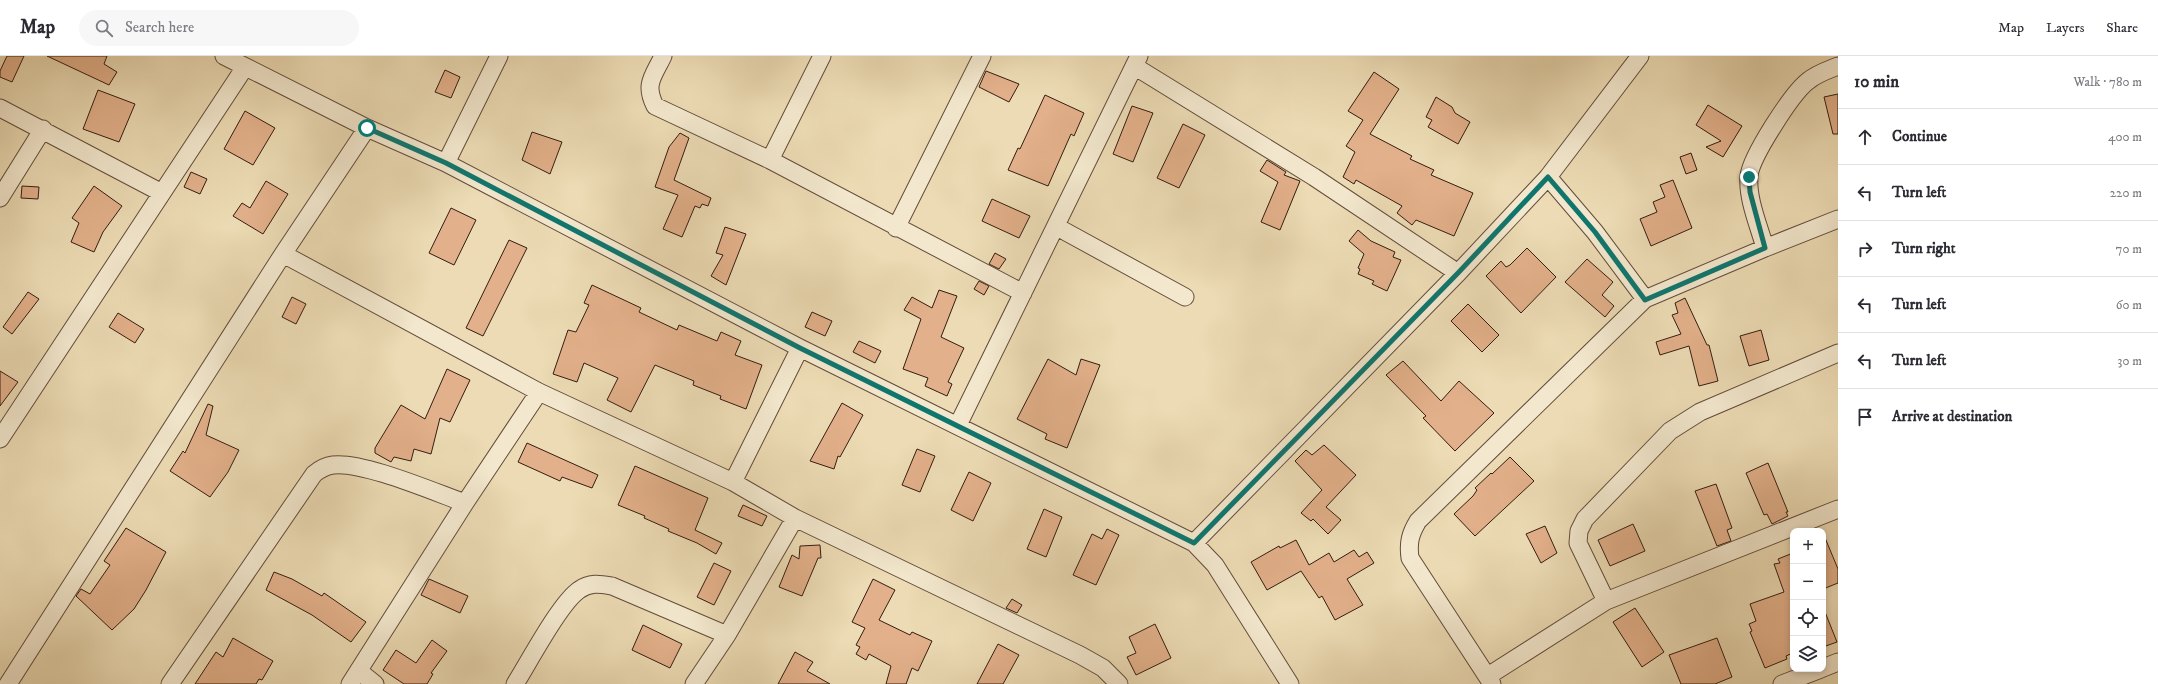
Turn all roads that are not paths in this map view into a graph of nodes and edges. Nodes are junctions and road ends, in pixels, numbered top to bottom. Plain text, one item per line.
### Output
1 (224, 56) edge
2 (499, 56) edge
3 (663, 56) edge
4 (822, 56) edge
5 (982, 56) edge
6 (1640, 56) edge
7 (1137, 61) edge
8 (1838, 66) edge
9 (245, 67) junction
10 (0, 108) edge
11 (367, 128) junction
12 (43, 130) junction
13 (770, 160) junction
14 (446, 163) junction
15 (1548, 177) junction
16 (162, 194) junction
17 (0, 198) edge
18 (1838, 219) edge
19 (1057, 227) junction
20 (896, 228) junction
21 (1765, 248) junction
22 (283, 254) junction
23 (1458, 273) junction
24 (1023, 293) junction
25 (1185, 297) dead end
26 (1645, 300) junction
27 (800, 348) junction
28 (1838, 353) edge
29 (539, 392) junction
30 (958, 425) junction
31 (0, 439) edge
32 (733, 482) junction
33 (465, 503) junction
34 (1838, 509) edge
35 (796, 518) junction
36 (1194, 543) junction
37 (1606, 601) junction
38 (727, 635) junction
39 (1838, 662) edge
40 (1826, 667) edge
41 (1814, 672) edge
42 (354, 678) edge
43 (1490, 680) edge
44 (8, 684) edge
45 (170, 684) edge
46 (375, 684) edge
47 (516, 684) edge
48 (694, 684) edge
49 (1119, 684) edge
50 (1290, 684) edge
51 (1782, 684) edge

1 - 9 street
2 - 14 street
3 - 13 street
4 - 13 street
5 - 20 street
6 - 15 street
7 - 19 street
7 - 23 street
8 - 21 street
9 - 11 street
9 - 16 street
10 - 12 street
11 - 14 street
11 - 22 street
12 - 16 street
12 - 17 street
13 - 20 street
14 - 27 street
15 - 23 street
15 - 26 street
16 - 31 street
18 - 21 street
19 - 24 street
19 - 25 street
20 - 24 street
21 - 26 street
22 - 29 street
22 - 44 street
23 - 36 street
24 - 30 street
26 - 43 street
27 - 30 street
27 - 32 street
28 - 37 street
29 - 32 street
29 - 33 street
30 - 36 street
32 - 35 street
33 - 42 street
33 - 45 street
34 - 37 street
35 - 38 street
35 - 49 street
36 - 50 street
37 - 43 street
38 - 47 street
38 - 48 street
39 - 40 street
41 - 51 street
42 - 46 street

